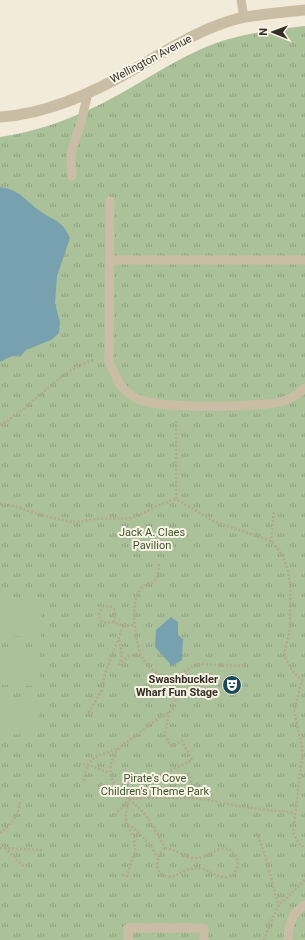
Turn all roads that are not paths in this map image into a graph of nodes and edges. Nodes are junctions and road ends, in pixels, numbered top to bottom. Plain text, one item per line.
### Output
1 (240, 0) edge
2 (305, 10) edge
3 (244, 17) junction
4 (88, 93) junction
5 (0, 117) edge
6 (72, 176) dead end
7 (110, 201) dead end
8 (110, 260) junction
9 (305, 260) edge
10 (305, 388) edge
11 (305, 905) edge
12 (128, 940) edge
13 (204, 940) edge
14 (288, 940) edge

1 - 3 lane
2 - 3 street, Wellington Avenue
3 - 4 street, Wellington Avenue
4 - 5 street, Wellington Avenue
4 - 6 lane
7 - 8 lane
8 - 9 lane
8 - 10 lane
11 - 14 lane
12 - 13 lane

